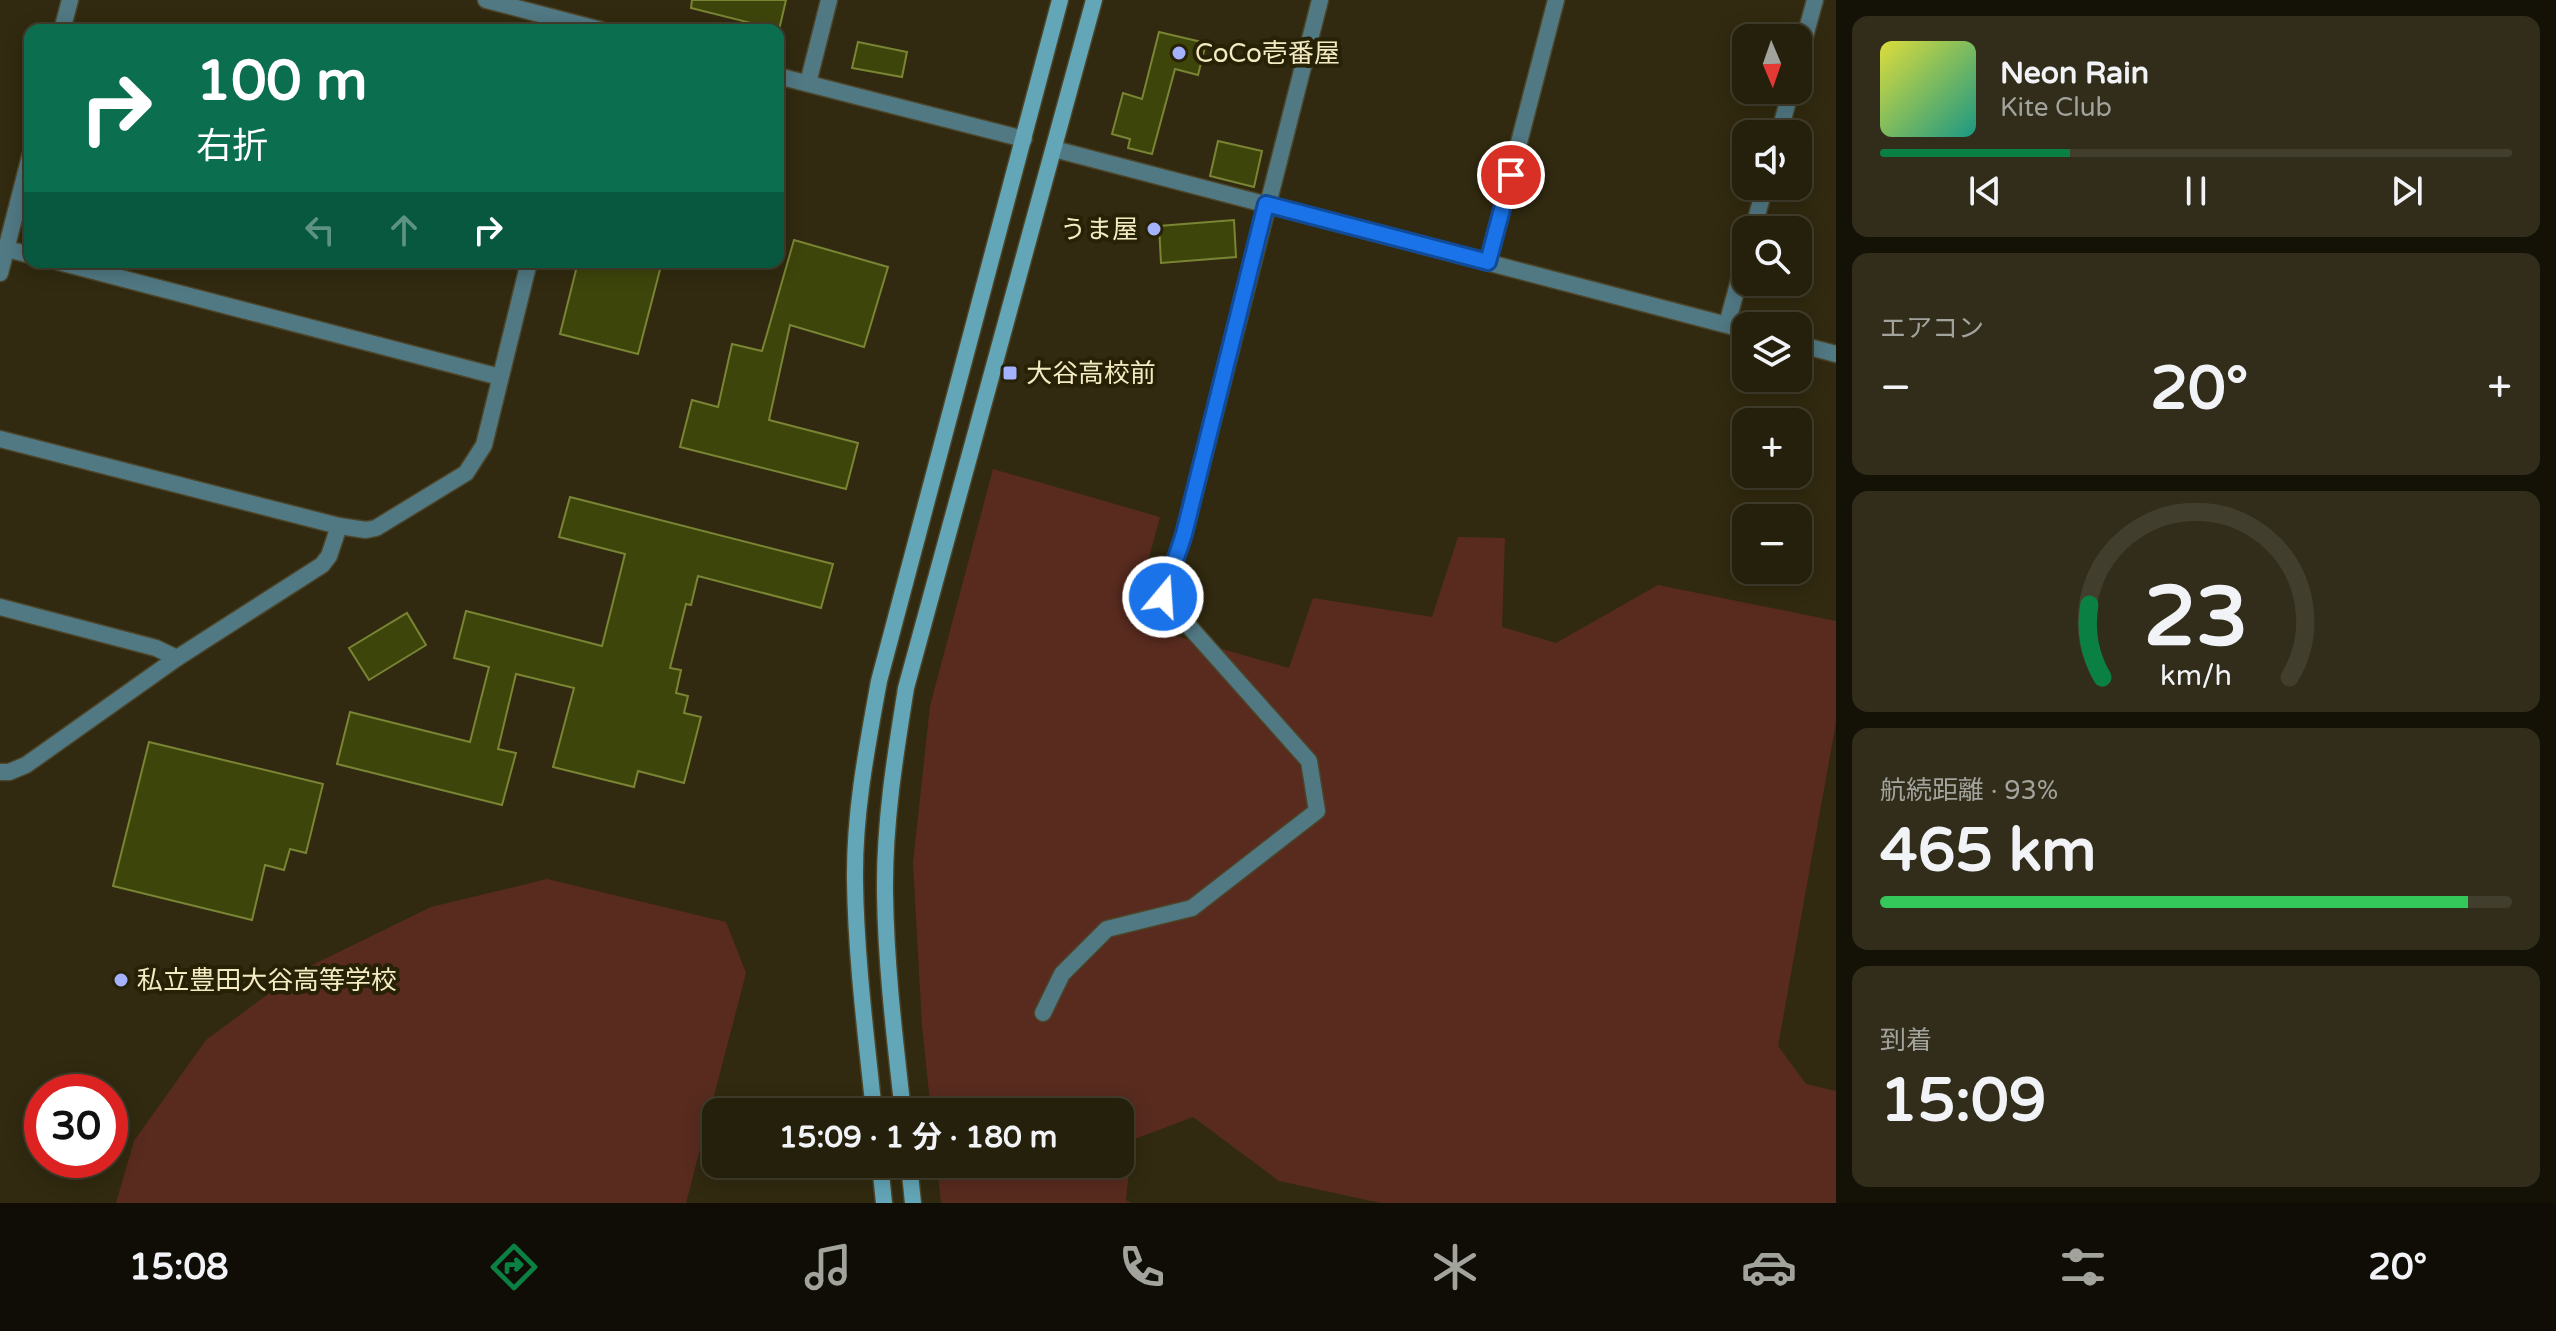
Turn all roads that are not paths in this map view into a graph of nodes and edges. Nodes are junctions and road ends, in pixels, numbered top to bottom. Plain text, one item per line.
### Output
1 (70, 0) edge
2 (486, 0) edge
3 (829, 0) edge
4 (1060, 0) edge
5 (1094, 0) edge
6 (1320, 0) edge
7 (1556, 0) edge
8 (1815, 0) edge
9 (64, 24) edge
10 (575, 24) edge
11 (1808, 24) edge
12 (784, 77) edge
13 (808, 83) junction
14 (1024, 139) junction
15 (1054, 149) junction
16 (24, 180) edge
17 (1266, 204) junction
18 (7, 249) junction
19 (24, 253) edge
20 (1488, 262) junction
21 (82, 268) edge
22 (527, 268) edge
23 (0, 273) edge
24 (1735, 296) edge
25 (1727, 324) junction
26 (1732, 326) edge
27 (1812, 348) edge
28 (1836, 354) edge
29 (500, 377) junction
30 (0, 439) edge
31 (339, 526) junction
32 (0, 607) edge
33 (177, 658) junction
34 (0, 772) edge
35 (1043, 1013) dead end
36 (873, 1098) edge
37 (902, 1098) edge
38 (881, 1178) edge
39 (910, 1178) edge
40 (884, 1203) edge
41 (913, 1203) edge

1 - 9 street
2 - 10 street
3 - 13 street
4 - 14 street
5 - 15 street
6 - 17 street
7 - 20 street
8 - 11 street
12 - 13 street
13 - 14 street
14 - 36 street
15 - 17 street
15 - 37 street
16 - 18 street
17 - 20 street
17 - 35 street
18 - 19 street
18 - 23 street
20 - 25 street
21 - 29 street
22 - 29 street
24 - 25 street
25 - 26 street
27 - 28 street
29 - 31 street
30 - 31 street
31 - 33 street
32 - 33 street
33 - 34 street
38 - 40 street
39 - 41 street

